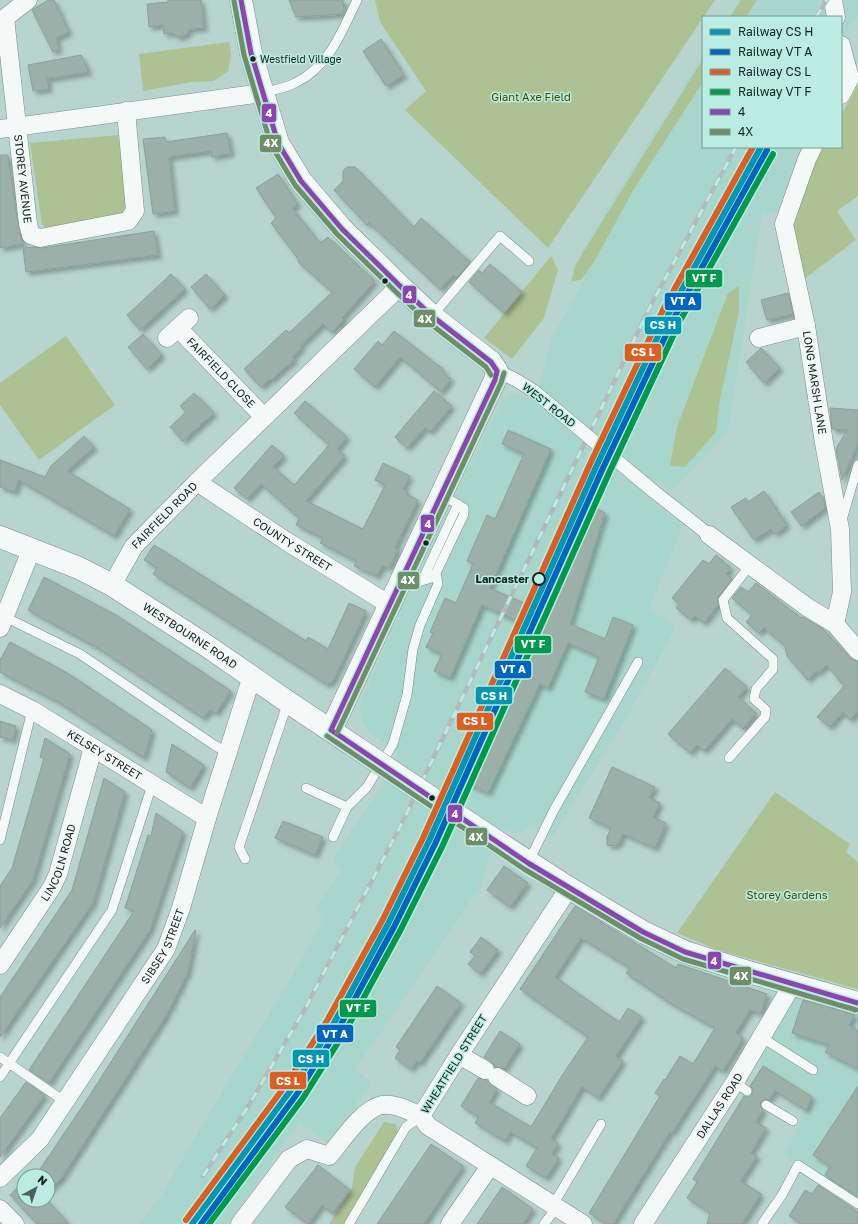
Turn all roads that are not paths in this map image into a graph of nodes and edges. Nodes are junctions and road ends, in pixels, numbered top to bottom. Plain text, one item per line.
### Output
1 (28, 0) edge
2 (241, 0) edge
3 (357, 0) edge
4 (833, 0) edge
5 (836, 16) edge
6 (842, 49) edge
7 (262, 93) junction
8 (842, 93) edge
9 (126, 111) junction
10 (18, 126) junction
11 (0, 129) edge
12 (812, 148) edge
13 (529, 261) dead end
14 (400, 286) junction
15 (432, 316) junction
16 (806, 326) junction
17 (178, 328) dead end
18 (759, 338) dead end
19 (496, 372) junction
20 (264, 417) junction
21 (858, 465) edge
22 (197, 482) junction
23 (450, 499) junction
24 (840, 529) junction
25 (710, 535) joint
26 (0, 537) edge
27 (32, 548) junction
28 (751, 564) junction
29 (436, 573) junction
30 (422, 581) junction
31 (112, 585) junction
32 (393, 597) junction
33 (2, 622) edge
34 (835, 624) junction
35 (858, 651) edge
36 (638, 662) dead end
37 (252, 676) junction
38 (0, 694) edge
39 (288, 702) junction
40 (32, 710) junction
41 (331, 730) junction
42 (93, 748) junction
43 (228, 753) junction
44 (729, 758) dead end
45 (152, 785) junction
46 (306, 788) dead end
47 (347, 807) junction
48 (207, 818) junction
49 (333, 838) dead end
50 (0, 840) edge
51 (245, 859) dead end
52 (528, 863) junction
53 (569, 888) junction
54 (0, 965) edge
55 (792, 985) junction
56 (858, 1003) edge
57 (761, 1037) junction
58 (459, 1055) junction
59 (0, 1057) edge
60 (10, 1064) junction
61 (813, 1070) dead end
62 (0, 1077) edge
63 (527, 1096) dead end
64 (64, 1101) junction
65 (766, 1105) dead end
66 (421, 1116) junction
67 (793, 1121) dead end
68 (601, 1124) dead end
69 (490, 1166) junction
70 (0, 1178) edge
71 (858, 1204) edge
72 (555, 1206) junction
73 (0, 1209) edge
74 (15, 1224) edge
75 (240, 1224) edge
76 (349, 1224) edge
77 (450, 1224) edge
78 (544, 1224) edge
79 (583, 1224) edge
80 (643, 1224) edge
81 (762, 1224) edge

1 - 10 street
2 - 7 street
3 - 7 lane
4 - 5 street
6 - 8 street
7 - 9 street, STOREY AVENUE
7 - 14 street
9 - 10 street, STOREY AVENUE
9 - 10 street, STOREY AVENUE
10 - 11 street, STOREY AVENUE
12 - 16 street, LONG MARSH LANE
13 - 15 lane
14 - 15 street
14 - 20 street, FAIRFIELD ROAD
15 - 19 street
16 - 18 street
16 - 24 street, LONG MARSH LANE
17 - 20 street, FAIRFIELD CLOSE
19 - 23 street
19 - 25 street, WEST ROAD, bridge
20 - 22 street, FAIRFIELD ROAD
21 - 24 lane
22 - 31 street, FAIRFIELD ROAD
22 - 32 street, COUNTY STREET
23 - 29 lane
23 - 30 lane
23 - 32 street
24 - 34 street, LONG MARSH LANE
25 - 28 street, WEST ROAD
26 - 27 street, WESTBOURNE ROAD
27 - 31 street, WESTBOURNE ROAD
27 - 33 street
28 - 34 street, WEST ROAD
28 - 44 lane
29 - 30 lane
29 - 47 lane
30 - 32 lane
31 - 37 street, WESTBOURNE ROAD
32 - 41 street
33 - 43 lane
34 - 35 street, WEST ROAD
36 - 52 lane
37 - 39 street, WESTBOURNE ROAD
37 - 43 street, SIBSEY STREET
38 - 40 street, KELSEY STREET
39 - 41 street, WESTBOURNE ROAD
39 - 51 lane
40 - 42 street, KELSEY STREET
40 - 50 lane
41 - 52 street, WESTBOURNE ROAD, bridge
42 - 45 street, KELSEY STREET
42 - 54 street, LINCOLN ROAD
43 - 48 street, SIBSEY STREET
45 - 48 street, KELSEY STREET
45 - 60 lane
46 - 47 lane
47 - 49 lane
48 - 64 street, SIBSEY STREET
52 - 53 street, WESTBOURNE ROAD
53 - 55 street, WESTBOURNE ROAD
53 - 58 street, WHEATFIELD STREET
55 - 56 street, WESTBOURNE ROAD
55 - 57 street, DALLAS ROAD
57 - 61 lane
57 - 80 street, DALLAS ROAD
58 - 63 street
58 - 66 street, WHEATFIELD STREET
59 - 60 lane
60 - 62 lane
60 - 64 lane
64 - 70 street, SIBSEY STREET
65 - 67 lane
66 - 69 street, WHEATFIELD STREET
66 - 75 street
66 - 76 lane
68 - 72 lane
69 - 72 street, WHEATFIELD STREET
69 - 77 street
71 - 81 lane
72 - 78 lane
72 - 79 street, WHEATFIELD STREET
73 - 74 street

